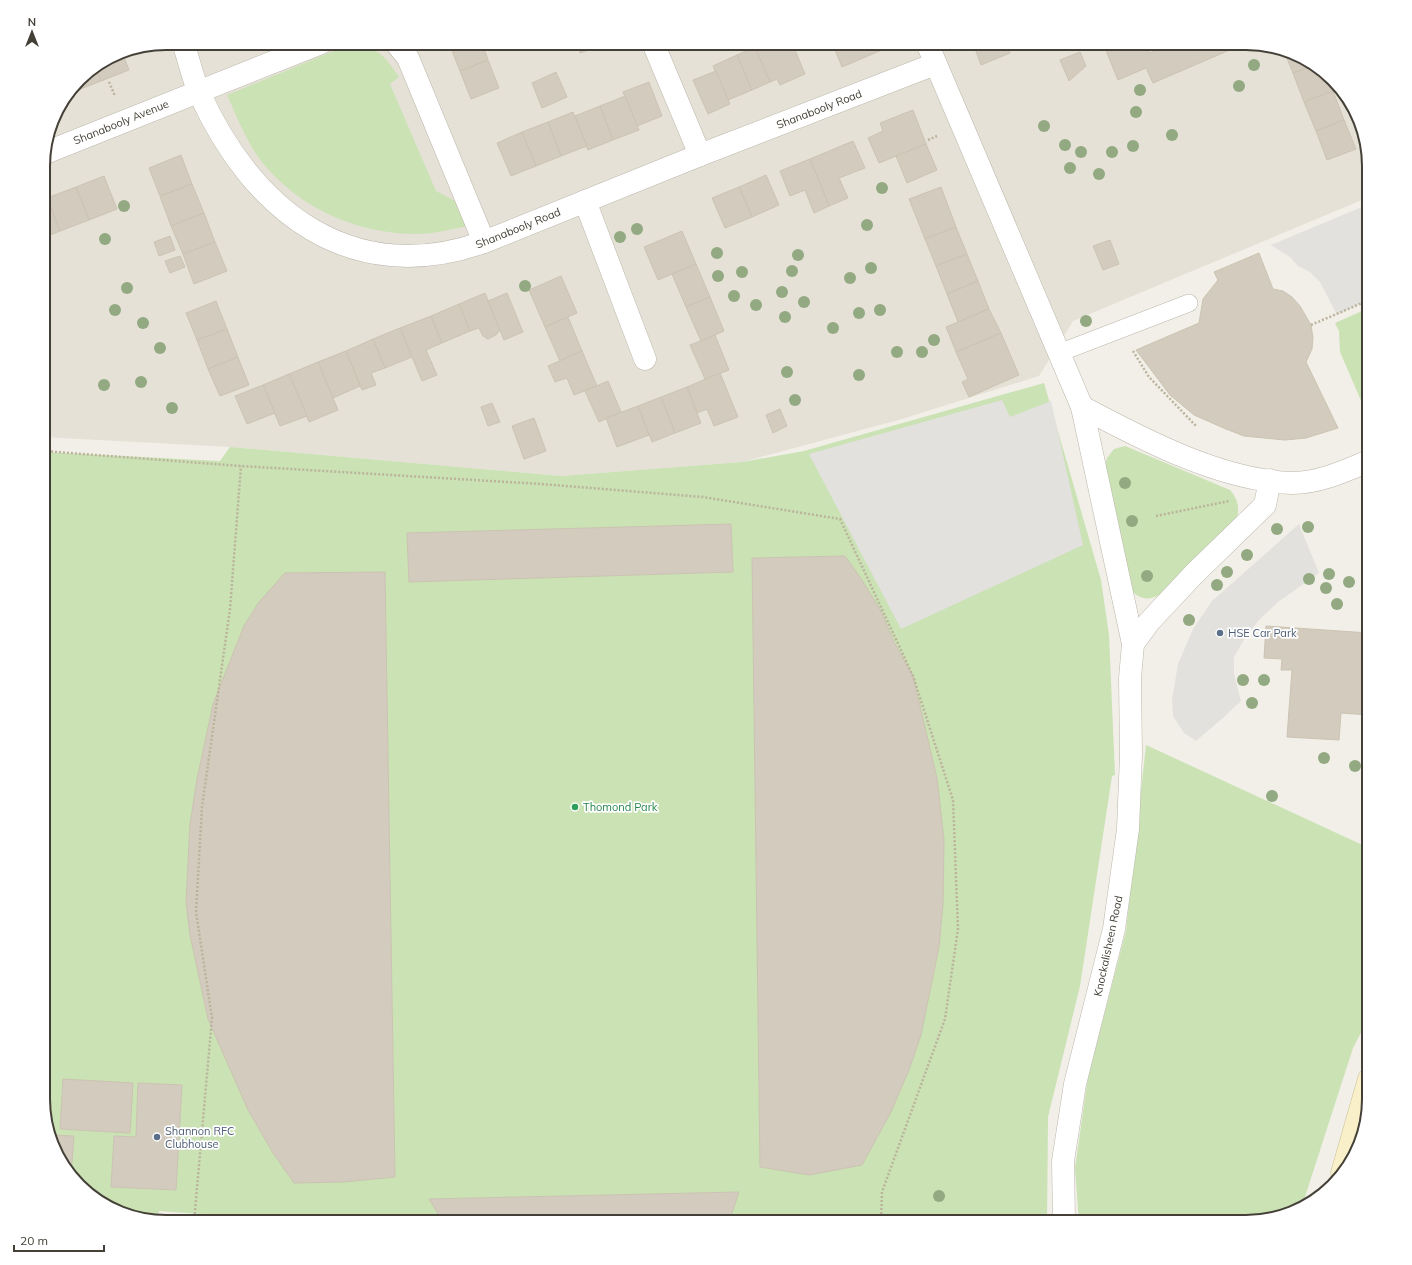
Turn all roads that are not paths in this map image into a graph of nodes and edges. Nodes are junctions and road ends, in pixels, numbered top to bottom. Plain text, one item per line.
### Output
1 (185, 50) edge
2 (303, 50) edge
3 (402, 50) edge
4 (656, 50) edge
5 (930, 50) edge
6 (935, 64) junction
7 (198, 91) junction
8 (51, 151) edge
9 (700, 155) junction
10 (585, 202) junction
11 (484, 242) junction
12 (1189, 303) dead end
13 (1058, 354) junction
14 (645, 359) dead end
15 (1082, 407) junction
16 (1362, 464) edge
17 (1270, 480) junction
18 (1133, 644) junction
19 (1362, 1104) edge
20 (1347, 1154) edge
21 (1064, 1215) edge

1 - 7 street, Shanabooly Road
2 - 7 street, Shanabooly Avenue
3 - 11 street
4 - 9 street
5 - 6 street, Knockalisheen Road
6 - 9 street, Shanabooly Road
6 - 13 street, Knockalisheen Road
7 - 8 street, Shanabooly Avenue
7 - 11 street, Shanabooly Road
9 - 10 street, Shanabooly Road
10 - 11 street, Shanabooly Road
10 - 14 street
12 - 13 lane
13 - 15 street, Knockalisheen Road
15 - 17 street
15 - 18 street, Knockalisheen Road
16 - 17 street
17 - 18 street
18 - 21 street, Knockalisheen Road
19 - 20 main road

